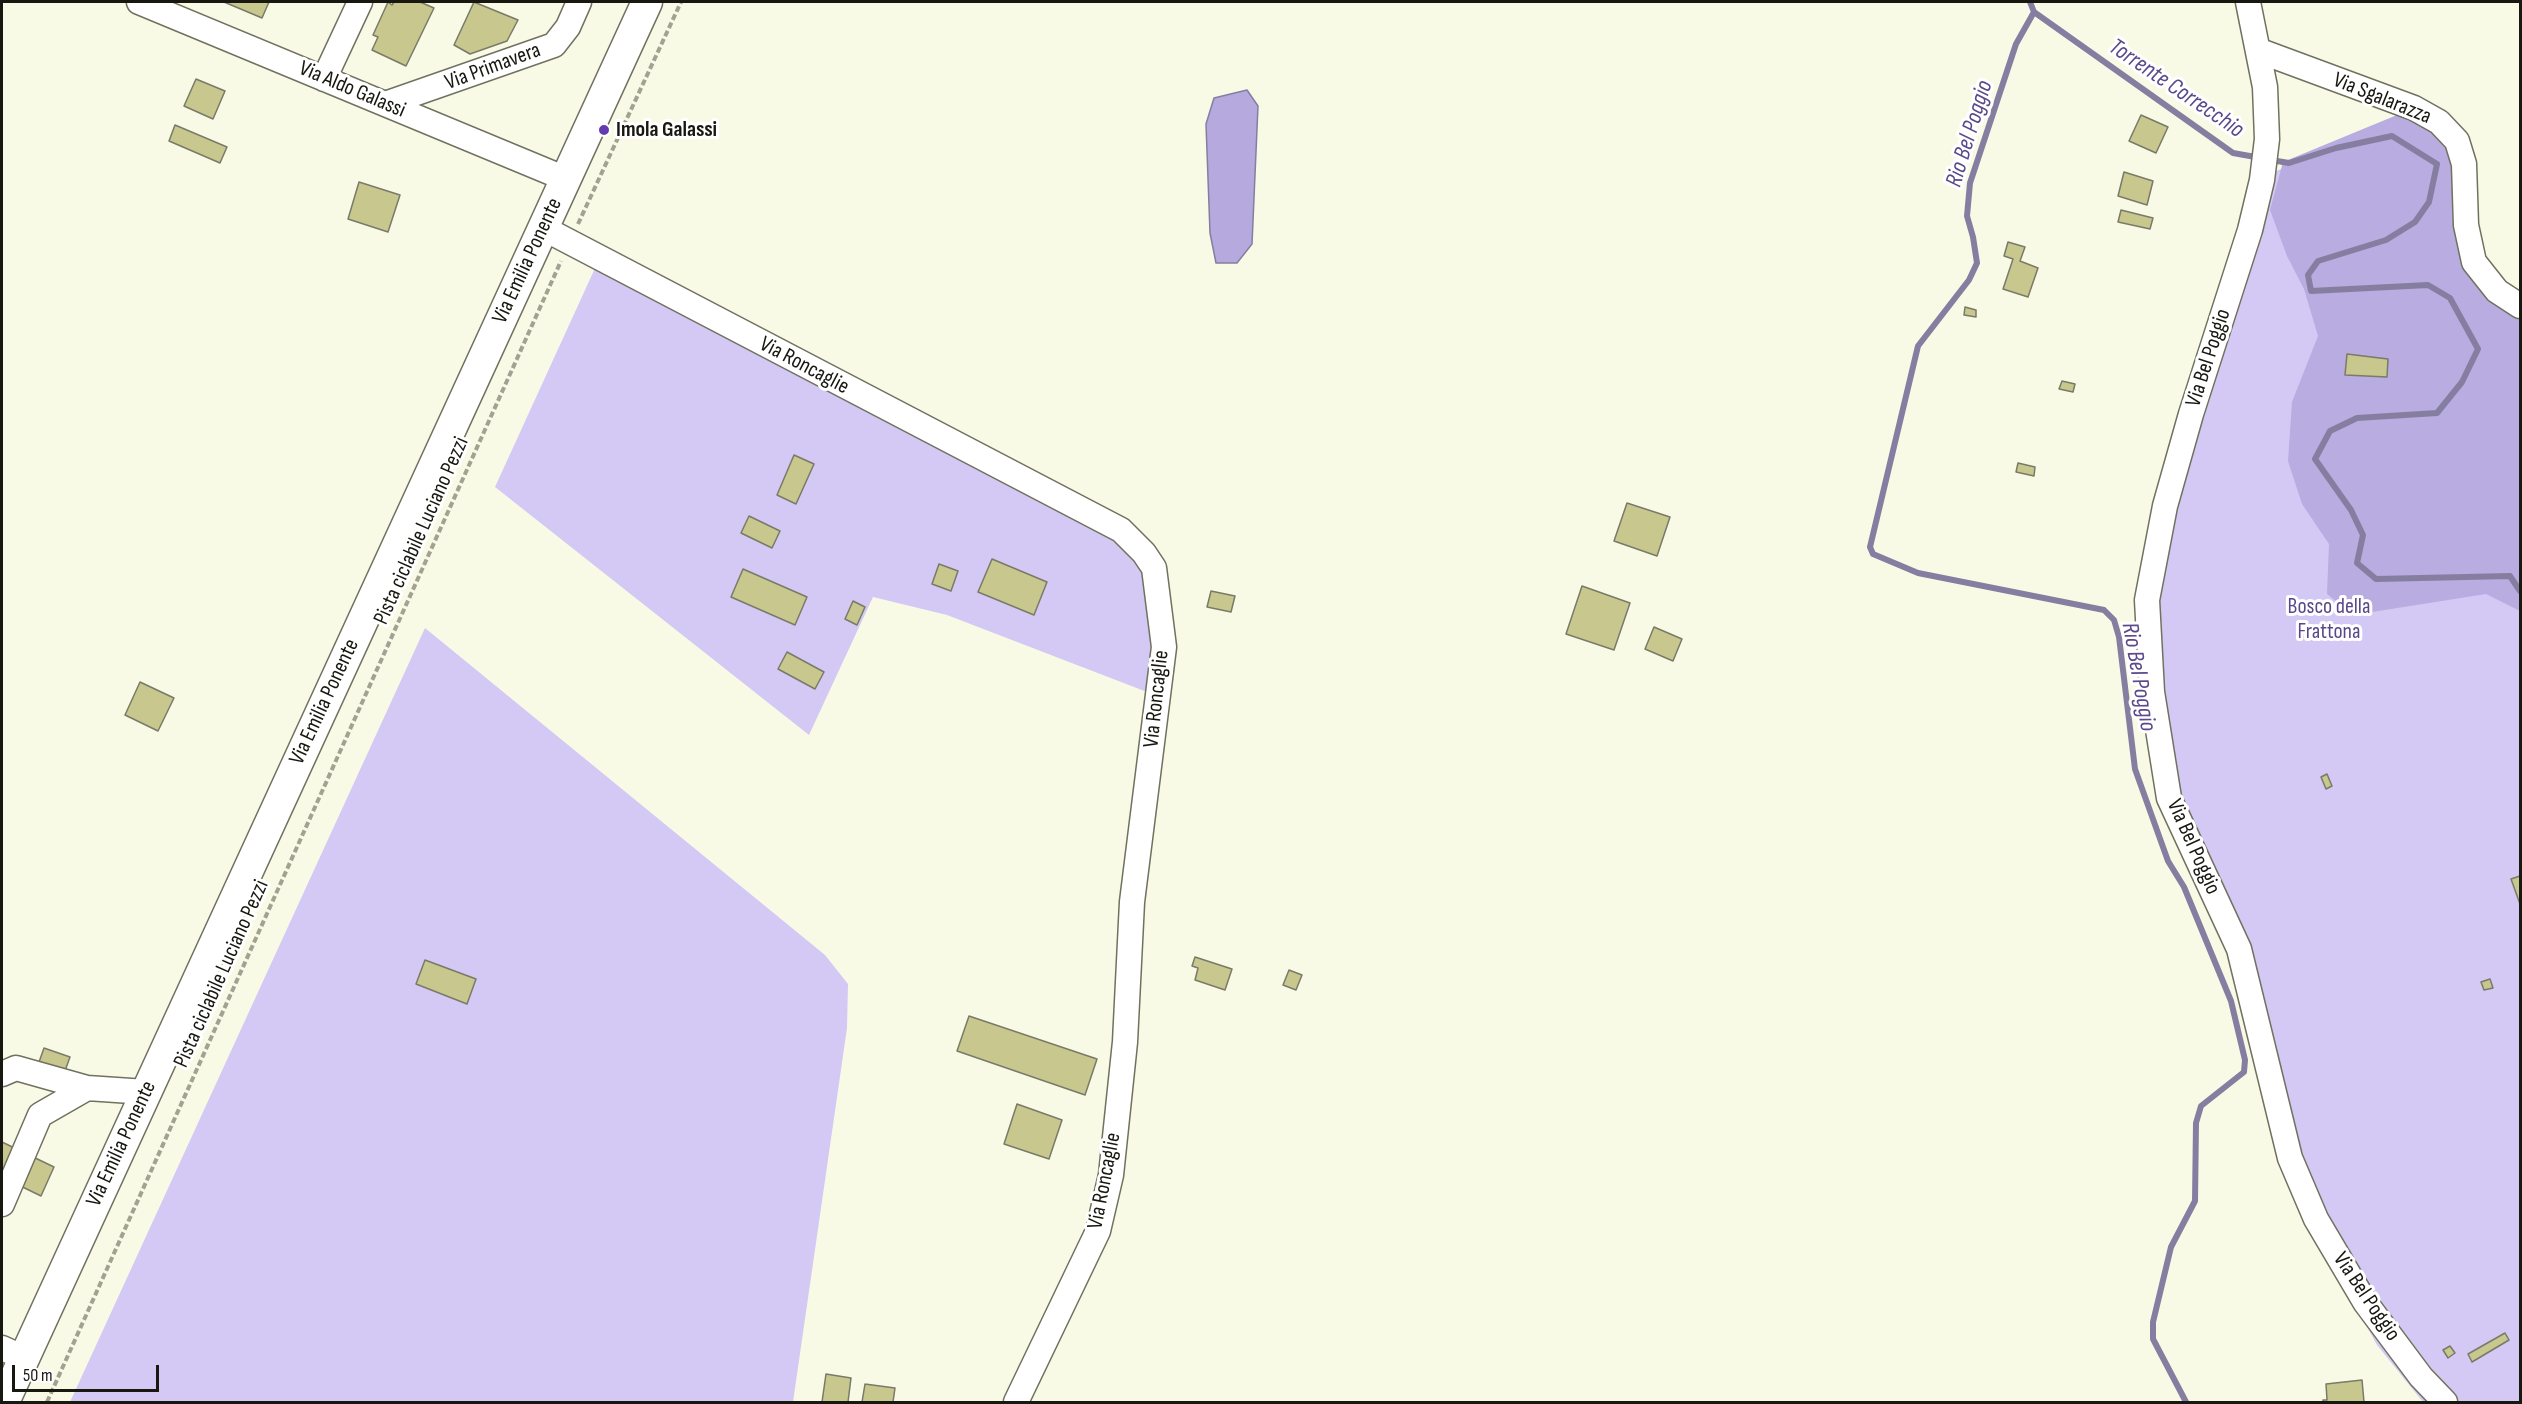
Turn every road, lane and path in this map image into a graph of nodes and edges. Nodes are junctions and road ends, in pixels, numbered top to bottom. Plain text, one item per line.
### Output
1 (139, 2) edge
2 (360, 2) edge
3 (579, 2) edge
4 (647, 2) edge
5 (681, 2) edge
6 (2248, 2) edge
7 (2260, 51) junction
8 (324, 79) junction
9 (385, 104) junction
10 (566, 179) junction
11 (543, 228) junction
12 (569, 244) junction
13 (2520, 306) edge
14 (6, 1069) edge
15 (87, 1088) junction
16 (146, 1092) junction
17 (2, 1204) edge
18 (13, 1353) edge
19 (4, 1402) edge
20 (47, 1402) edge
21 (1016, 1402) edge
22 (2445, 1402) edge

1 - 8 street, Via Aldo Galassi
2 - 8 street
3 - 9 street, Via Primavera
4 - 10 main road, Via Emilia Ponente
5 - 12 path, Pista ciclabile Luciano Pezzi
6 - 7 street, Via Bel Poggio
7 - 13 street, Via Sgalarazza
7 - 22 street, Via Bel Poggio
8 - 9 street, Via Aldo Galassi
9 - 10 street, Via Aldo Galassi
10 - 11 main road, Via Emilia Ponente
11 - 12 street, Via Roncaglie
11 - 16 main road, Via Emilia Ponente
12 - 20 path, Pista ciclabile Luciano Pezzi
12 - 21 street, Via Roncaglie
14 - 15 street
15 - 16 street
15 - 17 street
16 - 18 main road, Via Emilia Ponente
18 - 19 main road, Via Emilia Ponente

